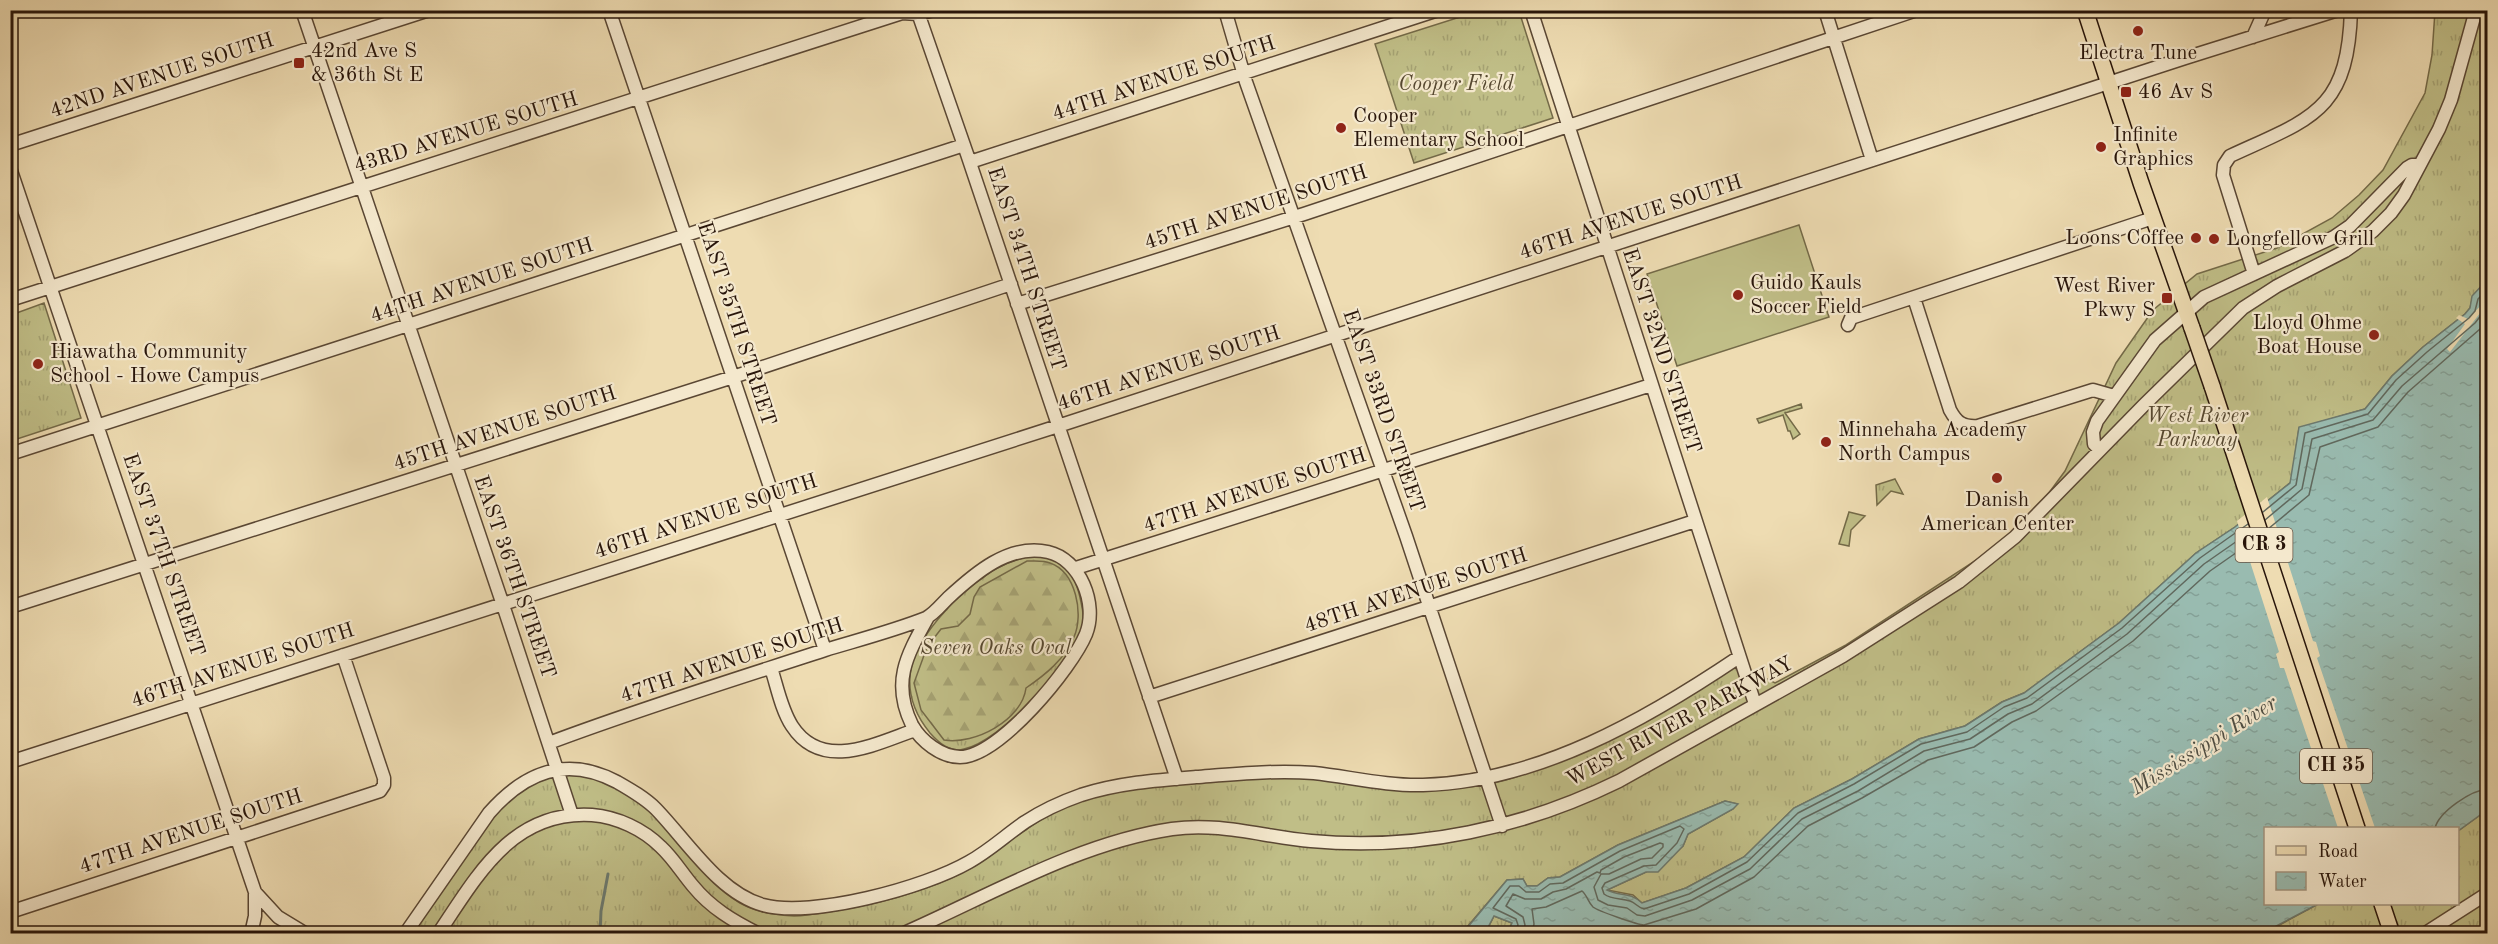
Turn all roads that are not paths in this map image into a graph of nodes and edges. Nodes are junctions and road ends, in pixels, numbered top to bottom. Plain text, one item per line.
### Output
1 (302, 10) edge
2 (429, 10) edge
3 (609, 10) edge
4 (934, 10) edge
5 (1225, 10) edge
6 (1438, 10) edge
7 (1531, 10) edge
8 (1825, 10) edge
9 (1917, 10) edge
10 (2085, 10) edge
11 (2265, 10) edge
12 (2338, 10) edge
13 (2351, 10) edge
14 (2475, 10) edge
15 (917, 12) edge
16 (2253, 37) junction
17 (1833, 38) junction
18 (314, 47) junction
19 (1244, 73) junction
20 (2108, 83) junction
21 (639, 98) junction
22 (1568, 125) junction
23 (10, 145) edge
24 (964, 145) junction
25 (1872, 160) junction
26 (970, 162) junction
27 (2420, 165) junction
28 (10, 168) edge
29 (361, 186) junction
30 (1294, 217) junction
31 (2153, 218) junction
32 (2350, 226) junction
33 (2373, 231) junction
34 (687, 237) junction
35 (1607, 246) junction
36 (2254, 274) junction
37 (1011, 284) junction
38 (51, 286) junction
39 (1914, 298) junction
40 (10, 300) edge
41 (1017, 304) junction
42 (2186, 311) junction
43 (408, 324) junction
44 (1848, 325) dead end
45 (1336, 335) junction
46 (733, 377) junction
47 (1651, 385) junction
48 (2114, 396) junction
49 (98, 425) junction
50 (1058, 426) junction
51 (2100, 450) junction
52 (10, 454) edge
53 (456, 465) junction
54 (1383, 470) junction
55 (780, 514) junction
56 (1695, 521) junction
57 (1104, 561) junction
58 (146, 564) junction
59 (1076, 568) junction
60 (502, 602) junction
61 (1429, 606) junction
62 (10, 607) edge
63 (928, 617) junction
64 (825, 650) junction
65 (343, 655) junction
66 (1740, 657) junction
67 (771, 668) junction
68 (1149, 697) junction
69 (191, 704) junction
70 (1755, 704) junction
71 (2316, 704) joint
72 (915, 730) junction
73 (549, 743) junction
74 (10, 762) edge
75 (557, 768) junction
76 (1486, 778) junction
77 (1176, 779) junction
78 (572, 815) junction
79 (1502, 826) junction
80 (2357, 827) edge
81 (236, 839) junction
82 (255, 892) junction
83 (2487, 893) edge
84 (2383, 905) edge
85 (10, 912) edge
86 (251, 933) edge
87 (306, 933) edge
88 (405, 933) edge
89 (438, 933) edge
90 (759, 933) edge
91 (903, 933) edge
92 (2392, 933) edge
93 (2424, 933) edge

1 - 18 street, EAST 36TH STREET
2 - 18 street, 42ND AVENUE SOUTH
3 - 21 street, EAST 35TH STREET
4 - 15 street, 43RD AVENUE SOUTH
5 - 19 street, EAST 33RD STREET
6 - 19 street, 44TH AVENUE SOUTH
7 - 22 street, EAST 32ND STREET
8 - 17 street
9 - 17 street, 45TH AVENUE SOUTH
10 - 20 main road, CR 3
11 - 16 street
12 - 16 street, 46TH AVENUE SOUTH
13 - 36 street
14 - 27 street, WEST RIVER PARKWAY
15 - 21 street, 43RD AVENUE SOUTH
15 - 24 street, EAST 34TH STREET
16 - 20 street, 46TH AVENUE SOUTH
17 - 22 street, 45TH AVENUE SOUTH
17 - 25 street
18 - 23 street, 42ND AVENUE SOUTH
18 - 29 street, EAST 36TH STREET
19 - 26 street, 44TH AVENUE SOUTH
19 - 30 street, EAST 33RD STREET
20 - 25 street, 46TH AVENUE SOUTH
20 - 31 main road, CR 3
21 - 29 street, 43RD AVENUE SOUTH
21 - 34 street, EAST 35TH STREET
22 - 30 street, 45TH AVENUE SOUTH
22 - 35 street, EAST 32ND STREET
24 - 26 street, EAST 34TH STREET
24 - 34 street, 44TH AVENUE SOUTH
25 - 35 street, 46TH AVENUE SOUTH
26 - 37 street, EAST 34TH STREET
27 - 32 street
27 - 33 street, WEST RIVER PARKWAY
28 - 38 street, EAST 37TH STREET
29 - 38 street, 43RD AVENUE SOUTH
29 - 43 street, EAST 36TH STREET
30 - 41 street, 45TH AVENUE SOUTH
30 - 45 street, EAST 33RD STREET
31 - 39 street
31 - 42 main road, CR 3
32 - 33 street
32 - 36 street
33 - 51 street, WEST RIVER PARKWAY
34 - 43 street, 44TH AVENUE SOUTH
34 - 46 street, EAST 35TH STREET
35 - 45 street, 46TH AVENUE SOUTH
35 - 47 street, EAST 32ND STREET
36 - 42 street
37 - 41 street, EAST 34TH STREET
37 - 46 street, 45TH AVENUE SOUTH
38 - 40 street, 43RD AVENUE SOUTH
38 - 49 street, EAST 37TH STREET
39 - 44 street
39 - 48 street
41 - 50 street, EAST 34TH STREET
42 - 48 street
42 - 71 main road, CR 3, bridge
43 - 49 street, 44TH AVENUE SOUTH
43 - 53 street, EAST 36TH STREET
45 - 50 street, 46TH AVENUE SOUTH
45 - 54 street, EAST 33RD STREET
46 - 53 street, 45TH AVENUE SOUTH
46 - 55 street, EAST 35TH STREET
47 - 54 street, 47TH AVENUE SOUTH
47 - 56 street, EAST 32ND STREET
48 - 51 street
49 - 52 street, 44TH AVENUE SOUTH
49 - 58 street, EAST 37TH STREET
50 - 55 street, 46TH AVENUE SOUTH
50 - 57 street, EAST 34TH STREET
51 - 70 street, WEST RIVER PARKWAY
53 - 58 street, 45TH AVENUE SOUTH
53 - 60 street, EAST 36TH STREET
54 - 57 street, 47TH AVENUE SOUTH
54 - 61 street, EAST 33RD STREET
55 - 60 street, 46TH AVENUE SOUTH
55 - 64 street, EAST 35TH STREET
56 - 61 street, 48TH AVENUE SOUTH
56 - 66 street, EAST 32ND STREET
57 - 59 street, 47TH AVENUE SOUTH
57 - 68 street, EAST 34TH STREET
58 - 62 street, 45TH AVENUE SOUTH
58 - 69 street, EAST 37TH STREET
59 - 63 street
59 - 72 street
60 - 65 street, 46TH AVENUE SOUTH
60 - 73 street, EAST 36TH STREET
61 - 68 street, 48TH AVENUE SOUTH
61 - 76 street, EAST 33RD STREET
63 - 64 street, 47TH AVENUE SOUTH
63 - 72 street
64 - 67 street, 47TH AVENUE SOUTH
65 - 69 street, 46TH AVENUE SOUTH
65 - 81 street, 47TH AVENUE SOUTH
66 - 70 street, EAST 32ND STREET
66 - 76 street
67 - 72 street
67 - 73 street, 47TH AVENUE SOUTH
68 - 77 street, EAST 34TH STREET
69 - 74 street, 46TH AVENUE SOUTH
69 - 81 street, EAST 37TH STREET
70 - 79 street, WEST RIVER PARKWAY
71 - 80 main road, CH 35
73 - 75 street, EAST 36TH STREET
75 - 77 street
75 - 78 street, EAST 36TH STREET
75 - 88 street
76 - 77 street
76 - 79 street, EAST 33RD STREET
78 - 89 street
78 - 90 street
79 - 91 street, WEST RIVER PARKWAY
81 - 82 street, EAST 37TH STREET
81 - 85 street, 47TH AVENUE SOUTH
82 - 86 street
82 - 87 street, EAST 37TH STREET
83 - 93 street
84 - 92 main road

